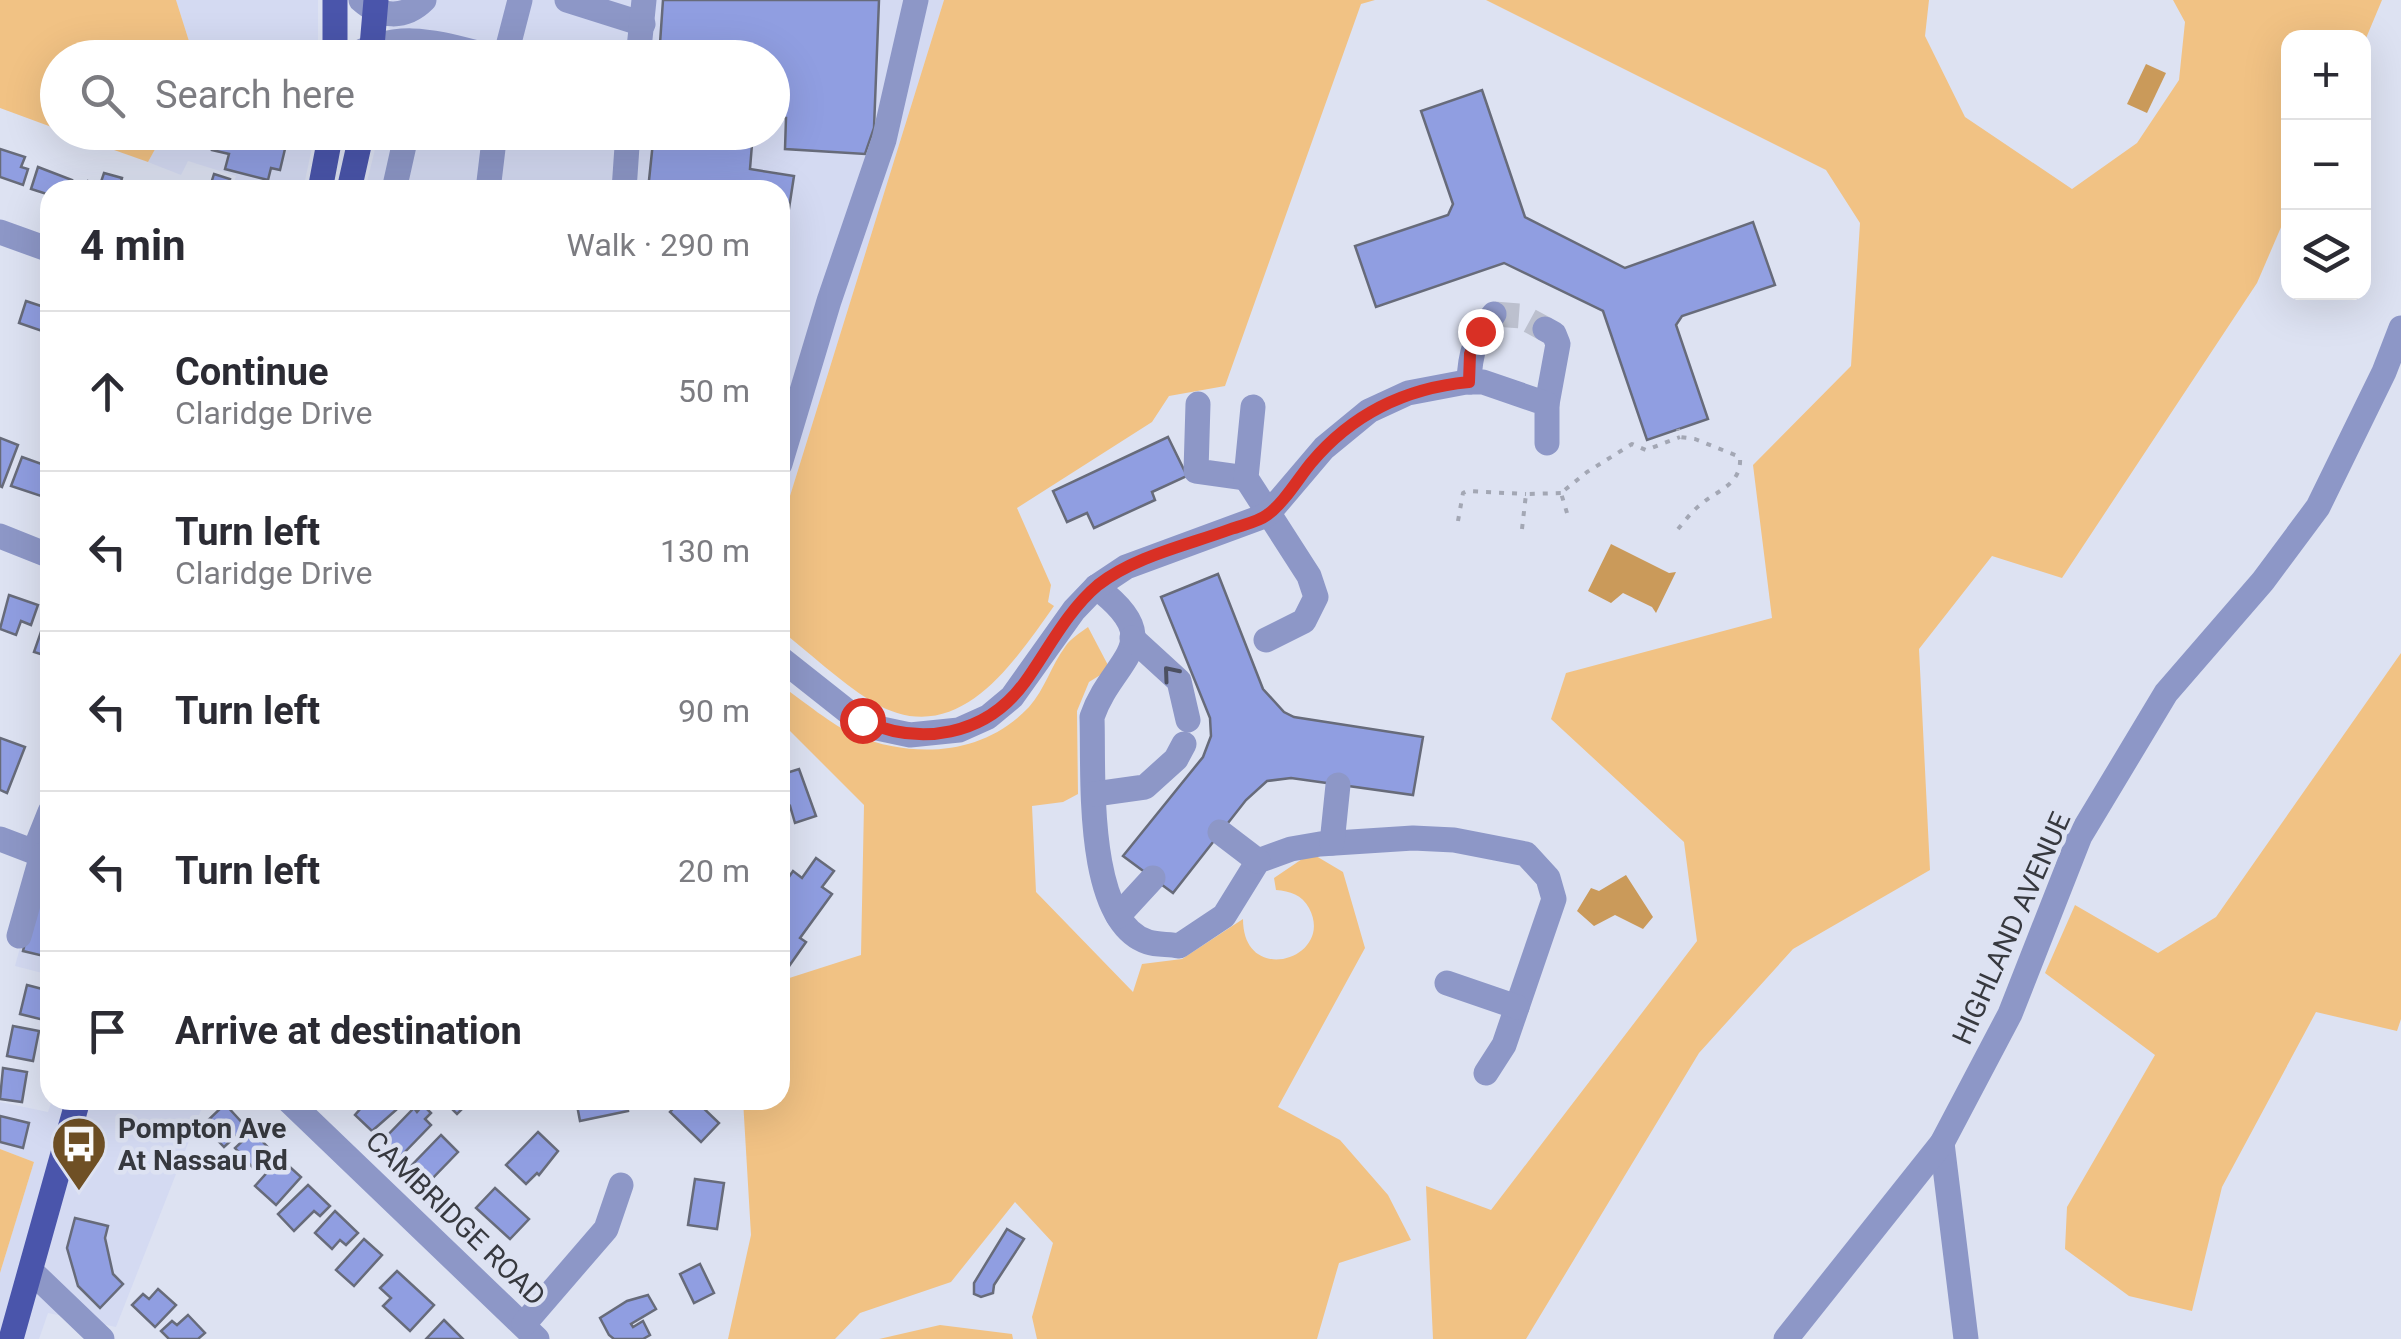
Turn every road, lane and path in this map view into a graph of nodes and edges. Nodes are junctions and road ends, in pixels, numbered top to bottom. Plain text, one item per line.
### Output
1 (335, 0) edge
2 (424, 0) edge
3 (520, 0) edge
4 (567, 0) edge
5 (916, 0) edge
6 (371, 4) edge
7 (644, 12) edge
8 (335, 40) edge
9 (372, 40) edge
10 (507, 40) edge
11 (640, 40) edge
12 (327, 150) edge
13 (358, 150) edge
14 (402, 150) edge
15 (493, 150) edge
16 (627, 150) edge
17 (322, 180) edge
18 (351, 180) edge
19 (396, 180) edge
20 (489, 180) edge
21 (625, 180) edge
22 (0, 232) edge
23 (40, 246) edge
24 (1494, 314) dead end
25 (2401, 328) edge
26 (1546, 330) dead end
27 (1469, 382) junction
28 (1198, 404) dead end
29 (1547, 404) junction
30 (1253, 407) dead end
31 (1678, 430) dead end
32 (790, 431) edge
33 (1680, 437) junction
34 (1547, 443) dead end
35 (1246, 478) junction
36 (1561, 493) junction
37 (1526, 494) junction
38 (1566, 513) dead end
39 (1267, 516) junction
40 (1458, 521) dead end
41 (1522, 529) dead end
42 (1678, 529) dead end
43 (0, 536) edge
44 (40, 552) edge
45 (1096, 587) junction
46 (1132, 638) junction
47 (1266, 640) dead end
48 (790, 666) edge
49 (1338, 785) dead end
50 (1095, 794) junction
51 (1220, 832) dead end
52 (0, 838) edge
53 (1332, 844) junction
54 (1258, 861) junction
55 (40, 864) edge
56 (40, 871) edge
57 (1153, 878) dead end
58 (1118, 916) junction
59 (18, 936) dead end
60 (1447, 983) dead end
61 (1517, 1007) junction
62 (1486, 1073) dead end
63 (75, 1110) edge
64 (298, 1110) edge
65 (1942, 1142) junction
66 (621, 1185) dead end
67 (31, 1271) junction
68 (530, 1332) edge
69 (7, 1336) edge
70 (102, 1339) edge
71 (1786, 1339) edge
72 (1966, 1339) edge

1 - 8 main road
2 - 6 street
3 - 10 street
4 - 7 street
5 - 32 street
6 - 9 main road
7 - 11 street
12 - 17 main road
13 - 18 main road
14 - 19 street
15 - 20 street
16 - 21 street
22 - 23 street
24 - 27 street
25 - 65 street, HIGHLAND AVENUE
26 - 29 street
27 - 29 street
27 - 39 street
28 - 35 street
29 - 34 street
30 - 35 street
31 - 33 path
33 - 36 path
33 - 42 path
35 - 39 street
36 - 37 path
36 - 38 path
37 - 40 path
37 - 41 path
39 - 45 street
39 - 47 street
43 - 44 street
45 - 46 street
45 - 48 street
46 - 50 street
50 -> 46 street
49 - 53 street
50 - 58 street
51 - 54 street
52 - 55 street
53 - 54 street
53 - 61 street
54 - 58 street
56 - 59 street
57 - 58 street
60 - 61 street
61 - 62 street
63 - 67 main road
64 - 68 street, CAMBRIDGE ROAD
65 - 71 street, HIGHLAND AVENUE
65 - 72 street
66 - 68 street
67 - 69 main road
67 - 70 street

